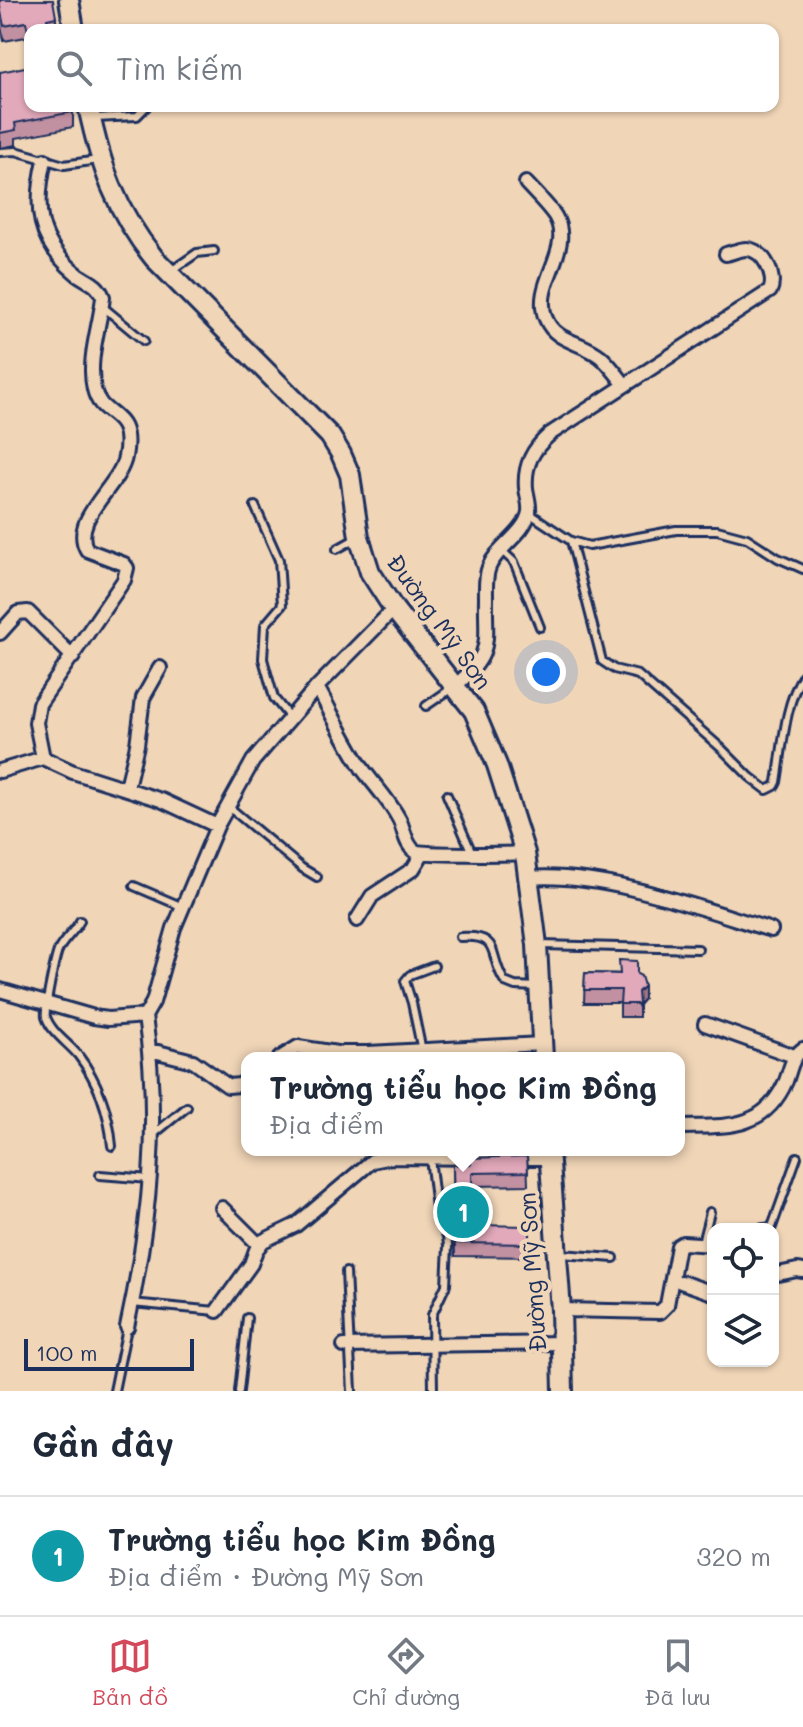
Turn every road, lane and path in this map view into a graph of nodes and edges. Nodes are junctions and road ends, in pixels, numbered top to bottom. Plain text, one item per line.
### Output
1 (69, 0) edge
2 (73, 24) edge
3 (89, 112) edge
4 (141, 112) edge
5 (0, 152) edge
6 (45, 160) junction
7 (100, 160) junction
8 (526, 183) dead end
9 (214, 251) dead end
10 (726, 254) dead end
11 (169, 273) junction
12 (102, 306) junction
13 (144, 341) dead end
14 (625, 385) junction
15 (255, 506) dead end
16 (529, 513) junction
17 (359, 537) junction
18 (571, 541) junction
19 (337, 549) dead end
20 (501, 550) junction
21 (803, 569) edge
22 (394, 609) junction
23 (540, 627) dead end
24 (0, 633) edge
25 (73, 657) junction
26 (160, 668) dead end
27 (803, 675) edge
28 (456, 685) junction
29 (317, 687) junction
30 (426, 706) dead end
31 (290, 718) junction
32 (43, 758) junction
33 (0, 771) edge
34 (127, 787) junction
35 (447, 795) dead end
36 (229, 807) junction
37 (217, 826) junction
38 (472, 853) junction
39 (525, 853) junction
40 (422, 854) junction
41 (317, 877) dead end
42 (529, 878) junction
43 (134, 886) dead end
44 (183, 907) junction
45 (357, 920) dead end
46 (80, 921) dead end
47 (771, 930) dead end
48 (460, 937) dead end
49 (537, 945) junction
50 (698, 949) dead end
51 (434, 966) dead end
52 (540, 987) junction
53 (0, 990) edge
54 (45, 1005) junction
55 (145, 1016) junction
56 (705, 1024) dead end
57 (150, 1050) junction
58 (422, 1051) junction
59 (542, 1051) edge
60 (290, 1052) edge
61 (330, 1052) edge
62 (380, 1052) edge
63 (798, 1052) edge
64 (241, 1084) edge
65 (187, 1107) dead end
66 (685, 1127) edge
67 (154, 1134) junction
68 (112, 1146) dead end
69 (490, 1156) edge
70 (549, 1156) edge
71 (797, 1157) dead end
72 (430, 1158) junction
73 (100, 1175) dead end
74 (150, 1179) junction
75 (222, 1208) dead end
76 (710, 1212) dead end
77 (710, 1223) edge
78 (773, 1223) edge
79 (707, 1243) edge
80 (259, 1245) junction
81 (558, 1254) junction
82 (614, 1258) dead end
83 (803, 1271) edge
84 (346, 1272) dead end
85 (779, 1274) edge
86 (681, 1282) dead end
87 (707, 1291) edge
88 (132, 1303) junction
89 (561, 1310) junction
90 (217, 1311) joint
91 (247, 1318) dead end
92 (127, 1327) joint
93 (563, 1343) junction
94 (432, 1344) junction
95 (347, 1346) junction
96 (114, 1391) edge
97 (239, 1391) edge
98 (352, 1391) edge
99 (433, 1391) edge
100 (563, 1391) edge

1 - 2 street
3 - 4 lane
3 - 7 street, Đường Mỹ Sơn
5 - 6 lane
6 - 7 lane
6 - 12 street
7 - 11 street, Đường Mỹ Sơn
8 - 14 street
9 - 11 lane
10 - 14 street
11 - 17 street, Đường Mỹ Sơn
12 - 13 lane
12 - 25 street
14 - 16 street
15 - 31 lane
16 - 18 lane
16 - 20 street
17 - 19 lane
17 - 22 street, Đường Mỹ Sơn
18 - 21 lane
18 - 27 lane
20 - 23 lane
20 - 28 street
22 - 28 street, Đường Mỹ Sơn
22 - 29 street
24 - 25 street
25 - 32 street
26 - 34 street
28 - 30 lane
28 - 39 street, Đường Mỹ Sơn
29 - 31 street
29 - 40 street
31 - 36 street
32 - 33 street
32 - 34 street
34 - 37 street
35 - 38 lane
36 - 37 street
36 - 41 lane
37 - 44 street
38 - 39 street
38 - 40 street
39 - 42 street, Đường Mỹ Sơn
40 - 45 street
42 - 47 street
42 - 49 street, Đường Mỹ Sơn
43 - 44 lane
44 - 55 street
46 - 54 lane
48 - 52 lane
49 - 50 lane
49 - 52 street, Đường Mỹ Sơn
51 - 58 lane
52 - 59 street, Đường Mỹ Sơn
53 - 54 street
54 - 55 street
54 - 68 lane
55 - 57 street
56 - 63 street
57 - 64 street
57 - 67 street
58 - 59 street
58 - 62 street
60 - 61 street
63 - 66 street
65 - 67 lane
67 - 74 street
69 - 72 street
70 - 81 street, Đường Mỹ Sơn
71 - 78 lane
72 - 80 street
72 - 94 lane
73 - 74 lane
74 - 88 street
75 - 80 street
76 - 77 lane
79 - 89 street
80 - 90 street
81 - 82 lane
81 - 89 street, Đường Mỹ Sơn
83 - 85 street
84 - 95 lane
86 - 87 street
88 - 90 lane
88 - 92 street
89 - 93 street, Đường Mỹ Sơn
91 - 97 lane
92 - 96 lane
93 - 94 street
93 - 100 street, Đường Mỹ Sơn
94 - 95 street
94 - 99 lane
95 - 98 lane

